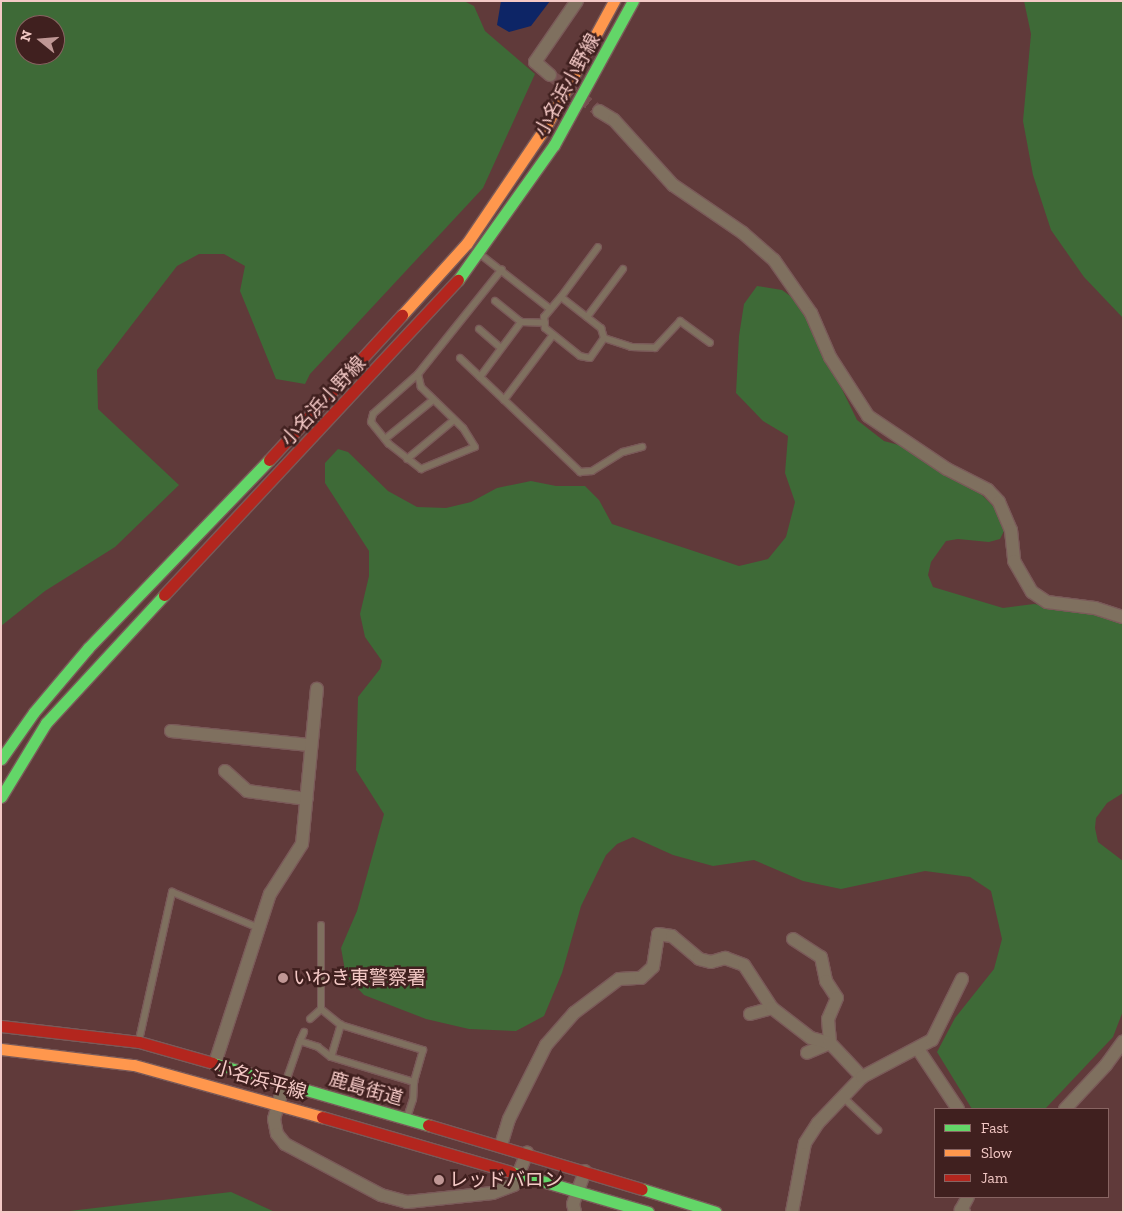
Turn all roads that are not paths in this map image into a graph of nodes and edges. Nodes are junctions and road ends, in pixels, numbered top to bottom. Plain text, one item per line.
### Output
1 (577, 1) edge
2 (614, 1) edge
3 (633, 1) edge
4 (550, 75) tunnel mouth
5 (599, 111) tunnel mouth
6 (467, 243) junction
7 (598, 247) dead end
8 (480, 254) junction
9 (502, 269) junction
10 (623, 269) dead end
11 (561, 297) junction
12 (495, 301) dead end
13 (550, 309) junction
14 (587, 317) junction
15 (521, 322) junction
16 (545, 323) junction
17 (478, 329) dead end
18 (553, 335) junction
19 (604, 338) junction
20 (710, 342) dead end
21 (502, 348) junction
22 (460, 358) dead end
23 (418, 374) junction
24 (480, 377) junction
25 (433, 400) junction
26 (504, 400) junction
27 (454, 420) junction
28 (385, 439) junction
29 (642, 447) dead end
30 (407, 459) junction
31 (1123, 617) edge
32 (317, 689) dead end
33 (171, 731) dead end
34 (309, 746) junction
35 (1, 759) edge
36 (225, 771) dead end
37 (1, 797) edge
38 (306, 799) junction
39 (321, 925) dead end
40 (259, 928) junction
41 (793, 939) dead end
42 (962, 979) dead end
43 (772, 1008) junction
44 (321, 1009) junction
45 (750, 1014) dead end
46 (310, 1019) dead end
47 (341, 1025) junction
48 (1, 1026) edge
49 (304, 1032) dead end
50 (300, 1041) junction
51 (139, 1042) junction
52 (1123, 1042) edge
53 (830, 1043) junction
54 (1, 1049) edge
55 (918, 1050) junction
56 (807, 1054) dead end
57 (331, 1057) junction
58 (215, 1063) junction
59 (862, 1077) junction
60 (414, 1082) junction
61 (284, 1084) junction
62 (844, 1098) junction
63 (279, 1103) junction
64 (957, 1108) edge
65 (1066, 1108) edge
66 (406, 1118) junction
67 (878, 1130) dead end
68 (501, 1145) junction
69 (527, 1153) junction
70 (585, 1171) junction
71 (518, 1173) junction
72 (577, 1190) junction
73 (967, 1198) edge
74 (690, 1207) edge
75 (575, 1212) edge
76 (648, 1212) edge
77 (716, 1212) edge
78 (792, 1212) edge
79 (964, 1212) edge

1 - 4 street
2 - 6 main road, 小名浜小野線
3 - 8 main road, 小名浜小野線
5 - 31 street
6 - 8 lane
6 - 35 main road, 小名浜小野線
7 - 11 lane
8 - 9 lane
8 - 37 main road, 小名浜小野線
9 - 13 lane
9 - 23 lane
10 - 14 lane
11 - 13 lane
11 - 14 lane
12 - 15 lane
13 - 16 lane
14 - 19 lane
15 - 16 lane
15 - 21 lane
16 - 18 lane
17 - 21 lane
18 - 19 lane
18 - 26 lane
19 - 20 lane
21 - 24 lane
22 - 24 lane
23 - 25 lane
23 - 28 lane
24 - 26 lane
25 - 27 lane
25 - 28 lane
26 - 29 lane
27 - 30 lane
27 - 30 lane
28 - 30 lane
32 - 34 street
33 - 34 street
34 - 38 street
36 - 38 street
38 - 40 street
39 - 44 lane
40 - 51 lane
40 - 58 street
41 - 53 street
42 - 55 street
43 - 45 street
43 - 53 street
43 - 68 street
44 - 46 lane
44 - 47 lane
47 - 57 lane
47 - 60 lane
48 - 51 main road, 鹿島街道
49 - 50 lane
50 - 57 lane
50 - 61 lane
51 - 58 main road, 鹿島街道
52 - 65 street
53 - 56 street
53 - 59 street
54 - 63 main road, 小名浜平線
55 - 59 street
55 - 64 street
57 - 60 lane
58 - 61 main road, 鹿島街道
59 - 62 street
60 - 66 lane
61 - 63 street
61 - 66 main road, 鹿島街道
62 - 67 lane
62 - 78 street
63 - 71 main road, 小名浜平線
63 - 71 street
66 - 68 main road, 鹿島街道
68 - 69 main road, 鹿島街道
69 - 70 main road, 鹿島街道
69 - 71 street
70 - 72 street
70 - 74 main road, 鹿島街道
71 - 72 main road, 小名浜平線
72 - 75 street
72 - 76 main road, 小名浜平線
73 - 79 street
74 - 77 main road, 鹿島街道

